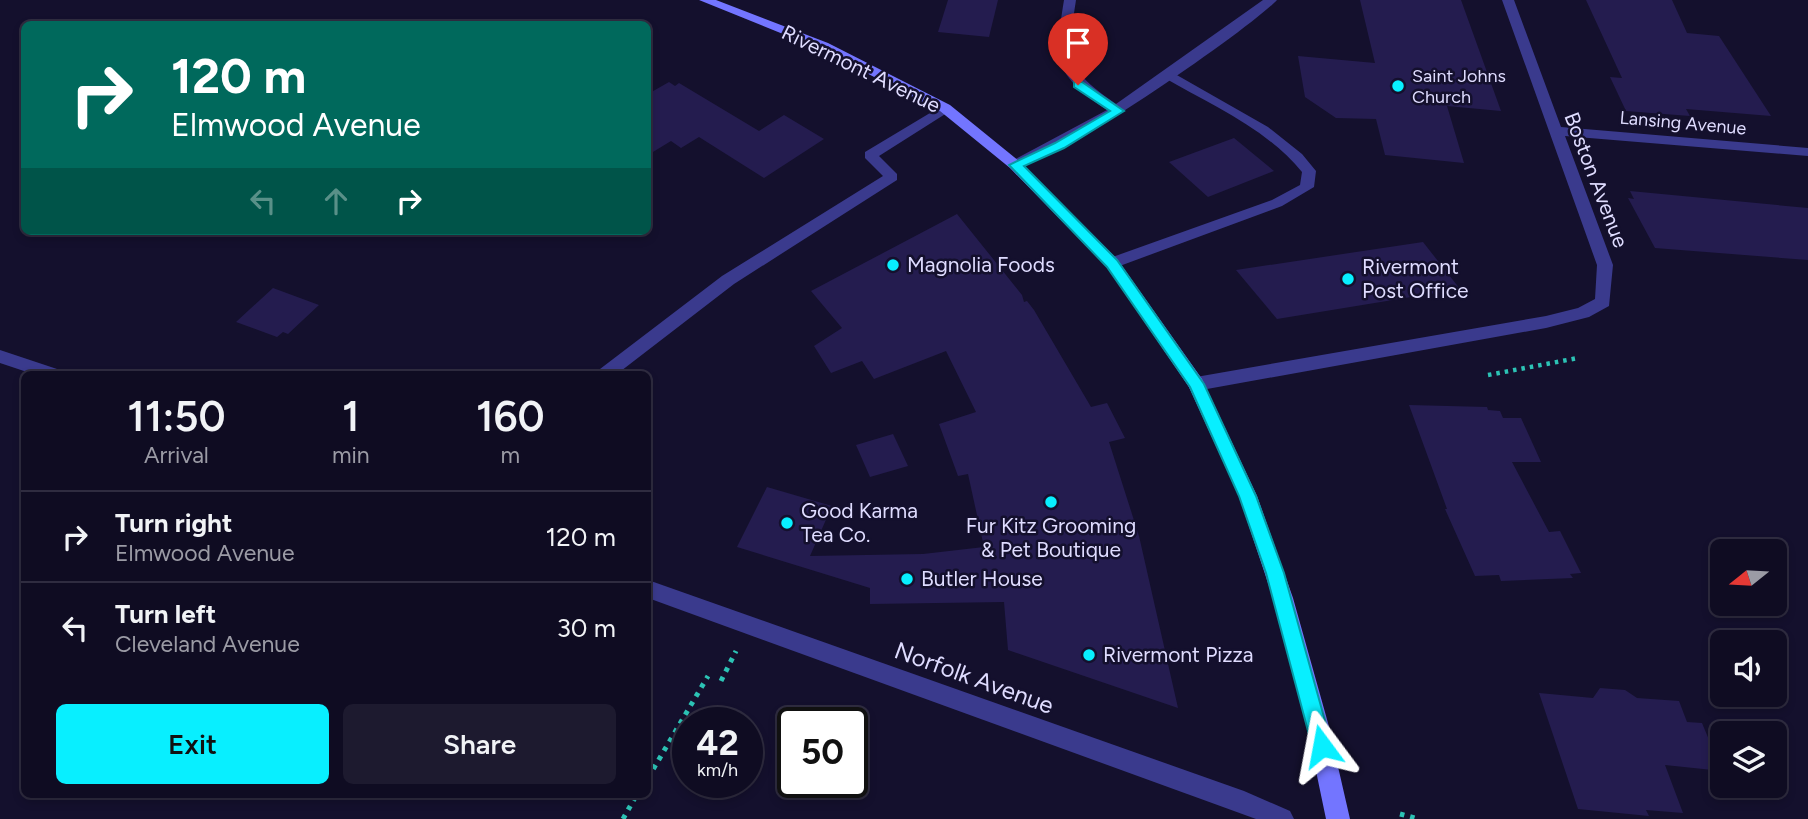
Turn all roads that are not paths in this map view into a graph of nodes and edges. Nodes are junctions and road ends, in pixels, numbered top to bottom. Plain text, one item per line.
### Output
1 (705, 0) edge
2 (1070, 0) edge
3 (1271, 0) edge
4 (1508, 0) edge
5 (1168, 74) junction
6 (946, 108) junction
7 (1118, 111) junction
8 (1554, 131) junction
9 (1808, 152) edge
10 (1015, 165) junction
11 (1112, 263) junction
12 (0, 356) edge
13 (42, 371) edge
14 (610, 371) edge
15 (1196, 384) junction
16 (651, 590) edge
17 (1282, 819) edge
18 (1338, 819) edge

1 - 6 main road, Rivermont Avenue
2 - 7 street
3 - 5 street
4 - 8 street, Boston Avenue
5 - 7 street
5 - 11 street
6 - 10 main road, Rivermont Avenue
6 - 14 street
7 - 10 street
8 - 9 street, Lansing Avenue
8 - 15 street, Boston Avenue
10 - 11 main road, Rivermont Avenue
11 - 15 main road, Rivermont Avenue
12 - 13 street
15 - 18 main road, Rivermont Avenue
16 - 17 street, Norfolk Avenue

